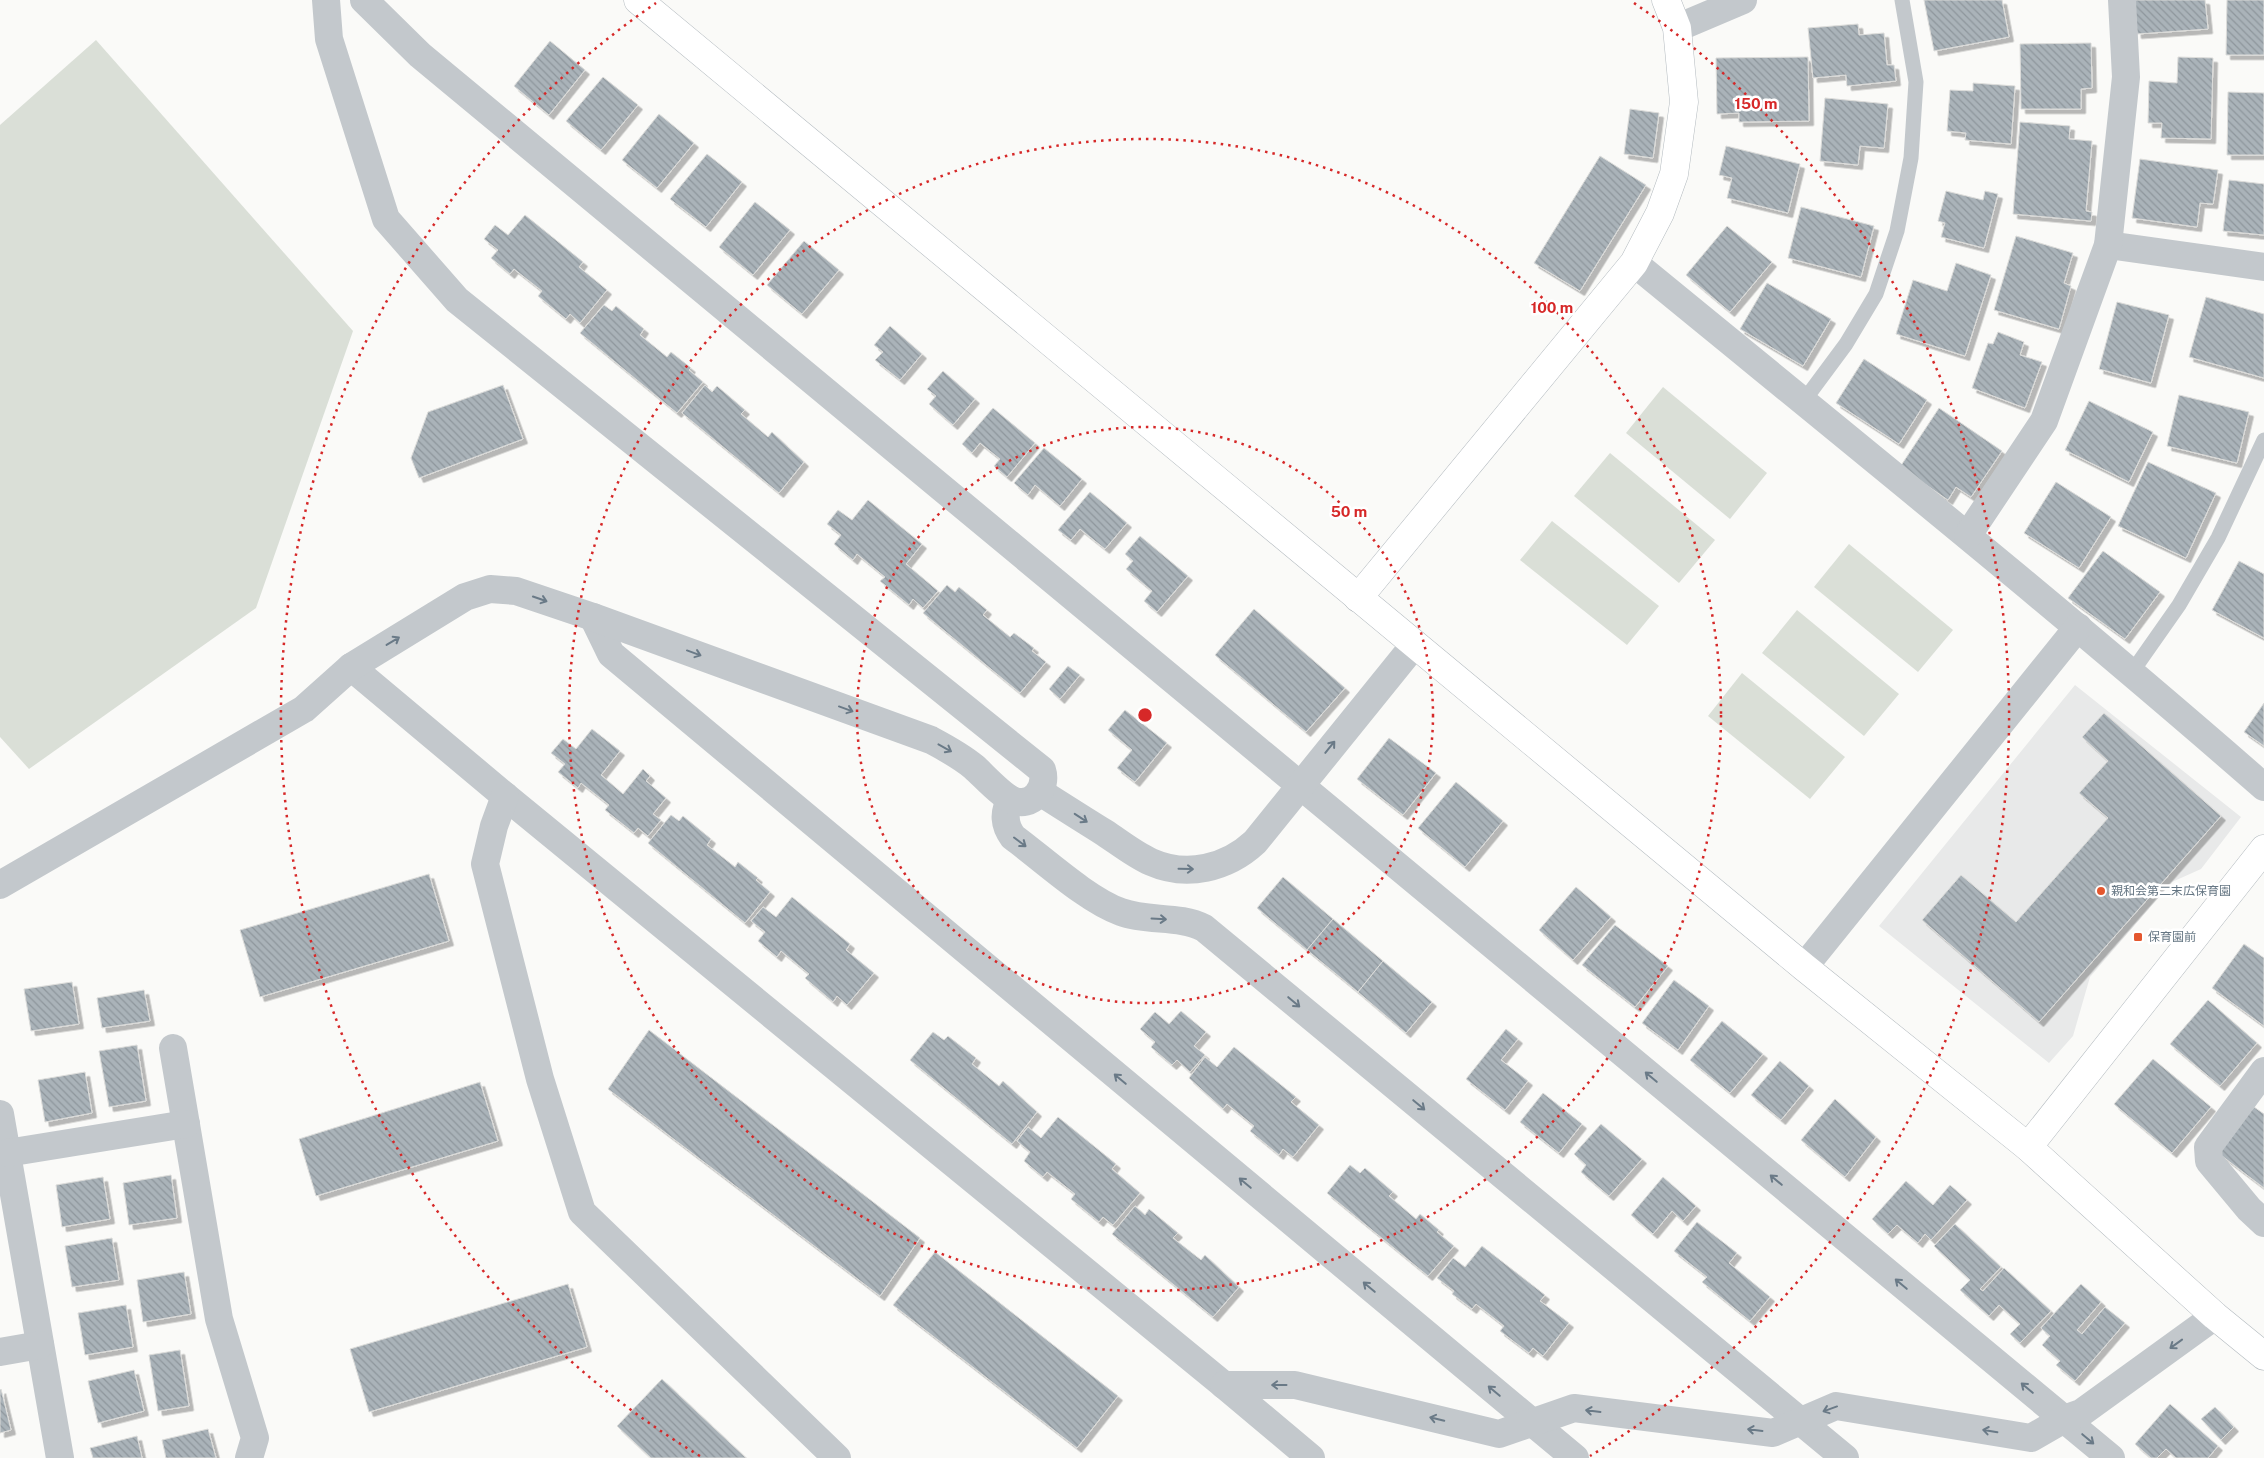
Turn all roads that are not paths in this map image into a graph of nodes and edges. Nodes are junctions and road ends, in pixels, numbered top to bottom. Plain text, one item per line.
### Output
1 (326, 0) edge
2 (364, 0) edge
3 (638, 0) edge
4 (1666, 0) edge
5 (1743, 0) edge
6 (1902, 0) edge
7 (2122, 0) edge
8 (1677, 28) junction
9 (2108, 245) junction
10 (1634, 263) junction
11 (2264, 267) edge
12 (1803, 402) junction
13 (2264, 440) edge
14 (1968, 535) junction
15 (1358, 598) junction
16 (593, 617) junction
17 (2078, 626) junction
18 (1415, 644) junction
19 (351, 666) junction
20 (2132, 672) junction
21 (1299, 784) junction
22 (2264, 787) edge
23 (1040, 792) junction
24 (505, 796) junction
25 (1011, 800) junction
26 (2264, 848) edge
27 (0, 885) edge
28 (1804, 966) junction
29 (173, 1048) dead end
30 (2264, 1071) edge
31 (0, 1114) edge
32 (186, 1124) junction
33 (2028, 1147) junction
34 (7, 1153) junction
35 (2264, 1223) edge
36 (2216, 1316) junction
37 (40, 1345) junction
38 (0, 1352) edge
39 (2264, 1356) edge
40 (1224, 1385) junction
41 (2064, 1419) junction
42 (1801, 1421) junction
43 (1532, 1423) junction
44 (60, 1458) edge
45 (249, 1458) edge
46 (838, 1458) edge
47 (1311, 1458) edge
48 (1575, 1458) edge
49 (1845, 1458) edge
50 (2111, 1458) edge

1 - 23 street
2 - 21 street
3 - 15 street
4 - 8 street
5 - 8 street
6 - 12 lane
7 - 9 street
8 - 10 street
9 - 11 street
9 - 14 street
10 - 12 street
10 - 15 street
12 - 14 street
13 - 20 lane
14 - 17 street
15 - 18 street
19 -> 16 street
16 -> 25 street
43 -> 16 street
17 - 20 street
17 - 28 street
21 -> 18 street
18 - 28 street
19 - 24 street
19 - 27 street
20 - 22 street
23 -> 21 street
41 -> 21 street
23 - 25 street
24 - 40 street
24 - 46 street
25 -> 42 street
26 - 33 street
28 - 33 street
29 - 32 street
30 - 35 street
31 - 34 street
32 - 34 street
32 - 45 street
33 - 36 street
34 - 37 street
36 - 39 street
36 -> 41 street
37 - 38 street
37 - 44 street
43 -> 40 street
40 - 47 street
41 -> 42 street
41 -> 50 street
42 -> 43 street
42 - 49 street
43 - 48 street

